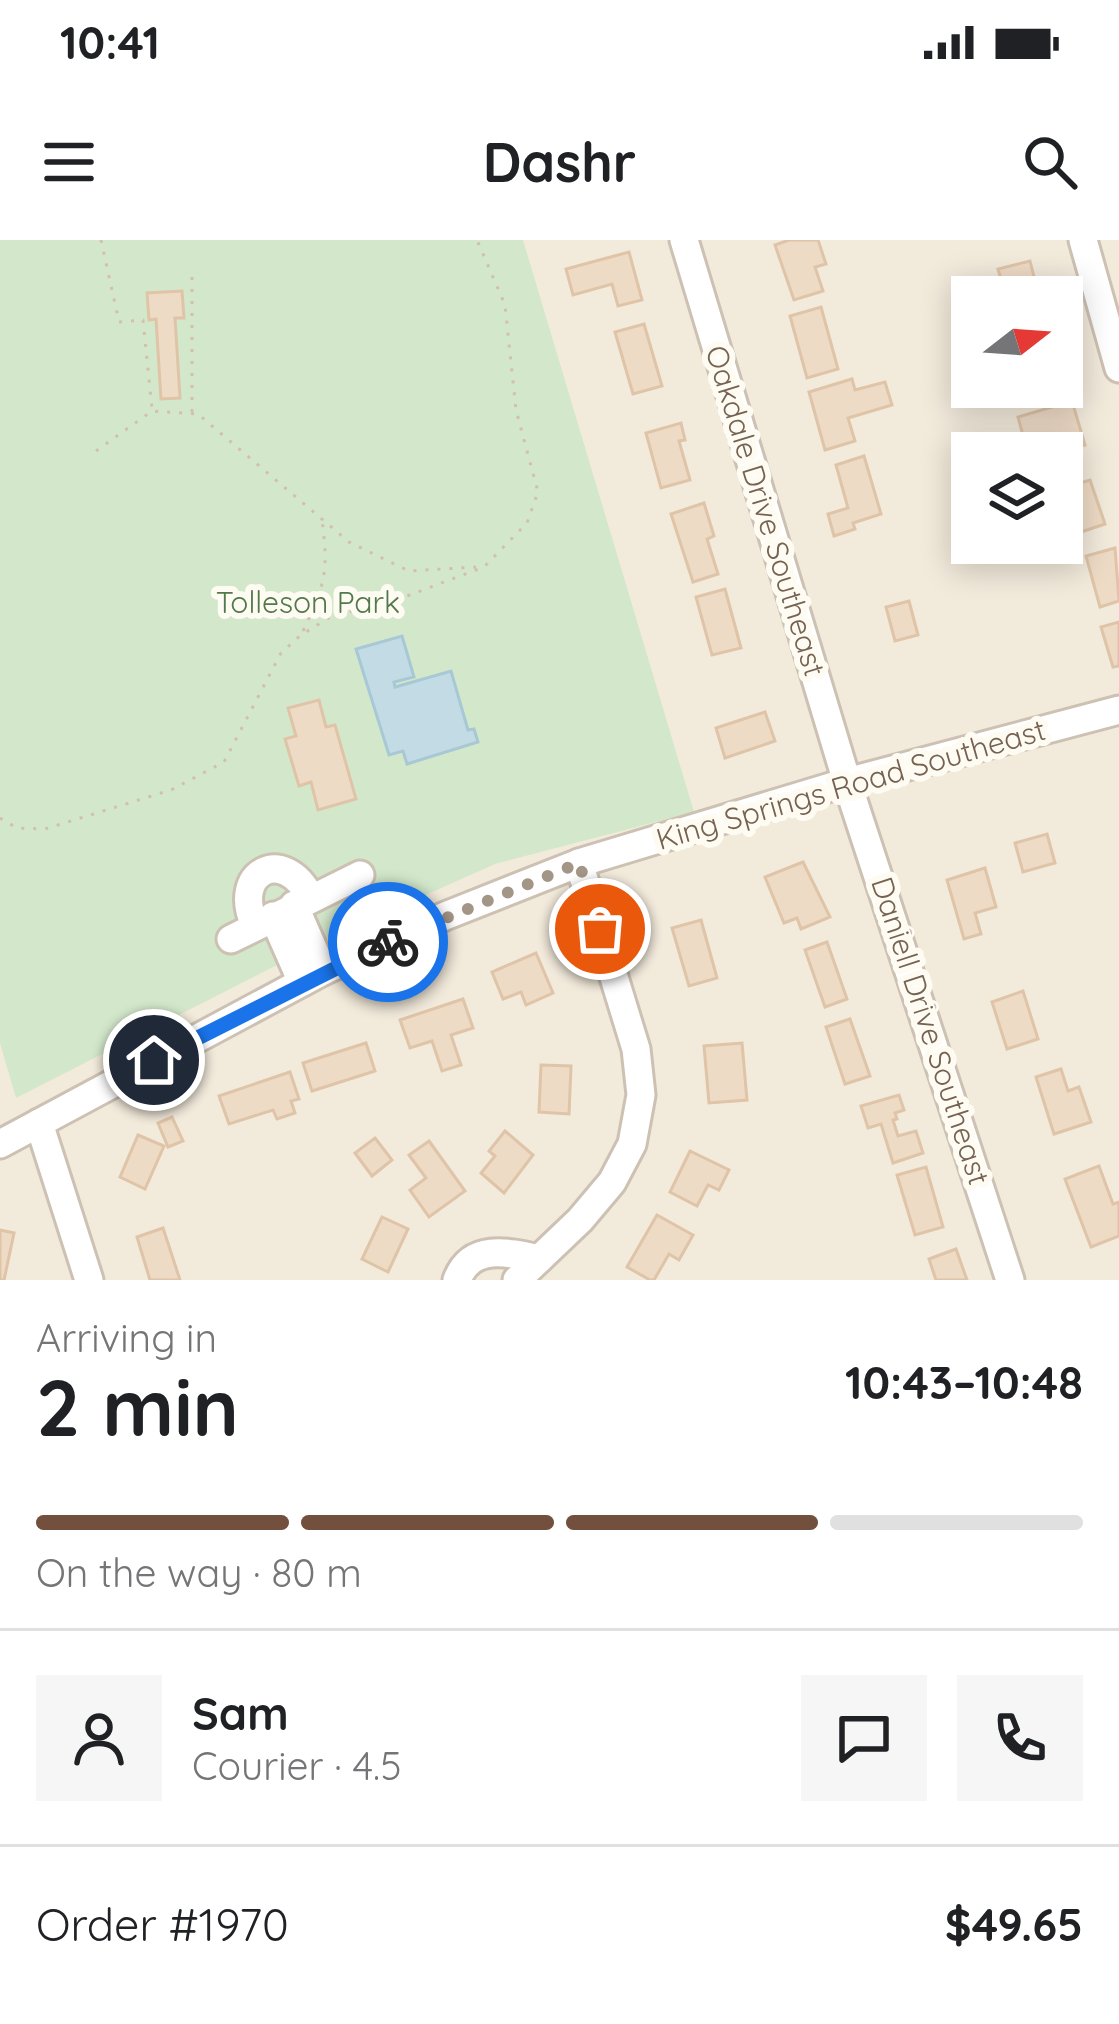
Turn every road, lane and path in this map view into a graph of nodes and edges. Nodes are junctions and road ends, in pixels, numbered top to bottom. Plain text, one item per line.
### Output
1 (101, 240) edge
2 (477, 240) edge
3 (684, 240) edge
4 (1083, 240) edge
5 (192, 270) dead end
6 (1119, 368) edge
7 (152, 411) junction
8 (192, 414) junction
9 (96, 451) dead end
10 (321, 518) junction
11 (484, 567) junction
12 (301, 635) junction
13 (1119, 710) edge
14 (847, 782) junction
15 (0, 818) edge
16 (579, 863) junction
17 (360, 875) dead end
18 (313, 977) junction
19 (39, 1123) junction
20 (0, 1144) edge
21 (538, 1259) junction
22 (89, 1280) edge
23 (457, 1280) edge
24 (517, 1280) edge
25 (1010, 1280) edge

1 - 7 path
2 - 11 path
3 - 14 street, Oakdale Drive Southeast
4 - 6 street
5 - 8 path
7 - 8 path
7 - 9 path
8 - 10 path
10 - 11 path
10 - 12 path
11 - 12 path
12 - 15 path
13 - 14 street, King Springs Road Southeast
14 - 16 street, King Springs Road Southeast
14 - 25 street, Daniell Drive Southeast
16 - 18 street, King Springs Road Southeast
16 - 21 street
17 - 18 street
18 - 19 street, King Springs Road Southeast
19 - 20 street, King Springs Road Southeast
19 - 22 street
21 - 23 street
21 - 24 street

